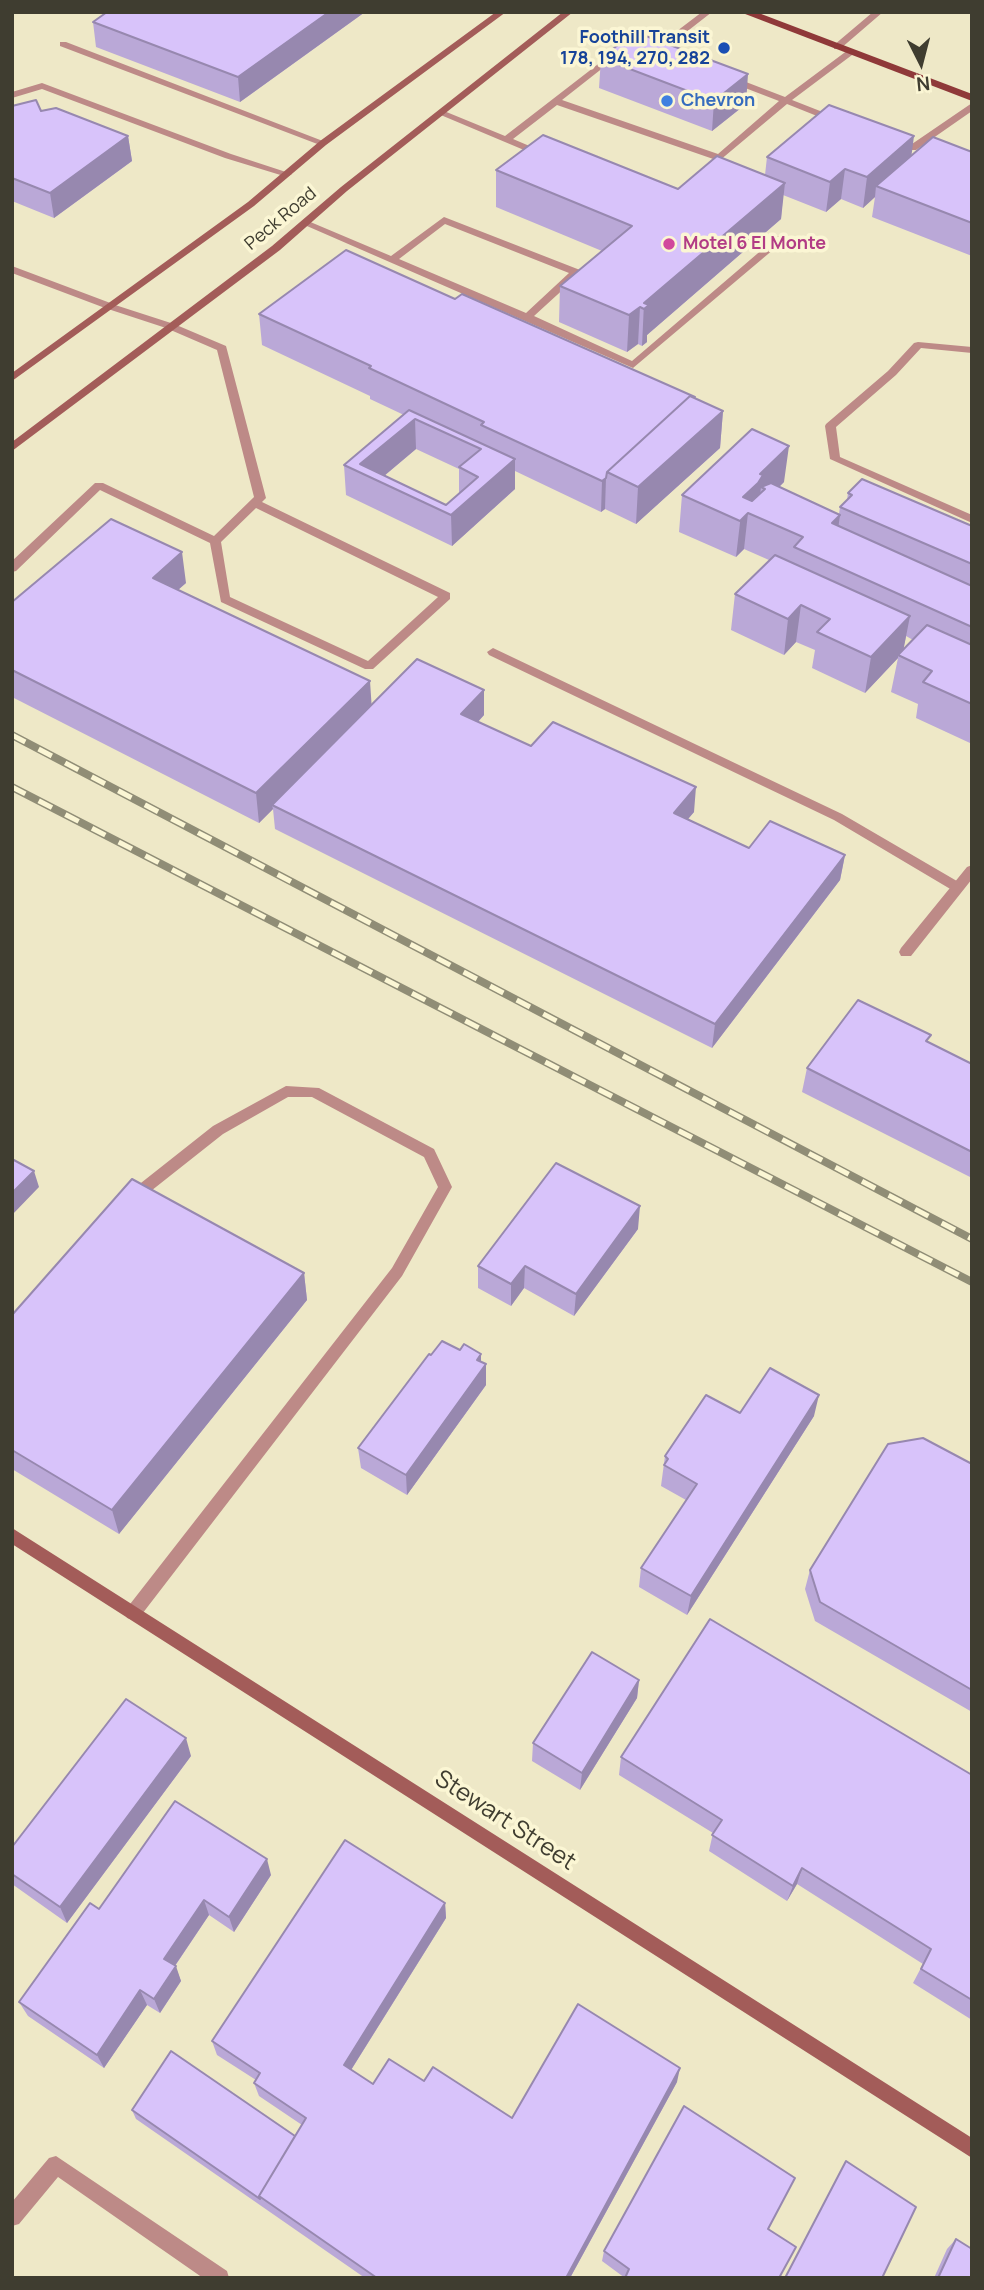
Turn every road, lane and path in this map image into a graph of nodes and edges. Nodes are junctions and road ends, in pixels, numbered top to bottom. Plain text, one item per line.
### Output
1 (502, 12) edge
2 (569, 12) edge
3 (708, 12) edge
4 (745, 12) edge
5 (879, 12) edge
6 (63, 44) dead end
7 (838, 47) junction
8 (659, 49) junction
9 (648, 50) edge
10 (851, 52) junction
11 (626, 53) edge
12 (672, 54) edge
13 (722, 76) edge
14 (12, 82) edge
15 (42, 86) junction
16 (12, 95) edge
17 (972, 97) edge
18 (555, 101) junction
19 (784, 102) junction
20 (972, 106) edge
21 (441, 113) junction
22 (848, 125) edge
23 (887, 139) edge
24 (506, 141) junction
25 (323, 143) junction
26 (556, 160) edge
27 (287, 174) junction
28 (305, 223) junction
29 (782, 238) dead end
30 (393, 259) junction
31 (12, 269) edge
32 (109, 306) junction
33 (527, 317) junction
34 (170, 326) junction
35 (972, 350) edge
36 (12, 377) edge
37 (12, 448) edge
38 (255, 503) junction
39 (972, 519) edge
40 (215, 541) junction
41 (12, 568) edge
42 (493, 652) dead end
43 (972, 870) edge
44 (957, 887) junction
45 (906, 952) dead end
46 (119, 1208) edge
47 (12, 1535) edge
48 (133, 1613) junction
49 (972, 2149) edge
50 (12, 2217) edge
51 (220, 2278) edge

1 - 25 main road, Peck Road
2 - 21 main road, Peck Road
3 - 8 street
4 - 7 main road
5 - 7 street
6 - 25 street
7 - 10 main road
8 - 9 street
8 - 12 street
10 - 17 main road
10 - 19 street
11 - 18 street
13 - 19 street
14 - 15 street
15 - 16 street
15 - 27 street
18 - 19 street
18 - 24 street
19 - 22 street
20 - 23 street
21 - 24 street
21 - 28 main road, Peck Road
24 - 26 street
25 - 27 main road, Peck Road
27 - 32 main road, Peck Road
28 - 30 street
28 - 34 main road, Peck Road
29 - 33 street
30 - 33 street
30 - 33 street
31 - 32 street
32 - 34 street
32 - 36 main road, Peck Road
34 - 37 main road, Peck Road
34 - 38 street
35 - 39 street
38 - 40 street
38 - 40 street
40 - 41 street
42 - 44 street
43 - 44 street
44 - 45 street
46 - 48 street
47 - 48 main road, Stewart Street
48 - 49 main road, Stewart Street
50 - 51 street

